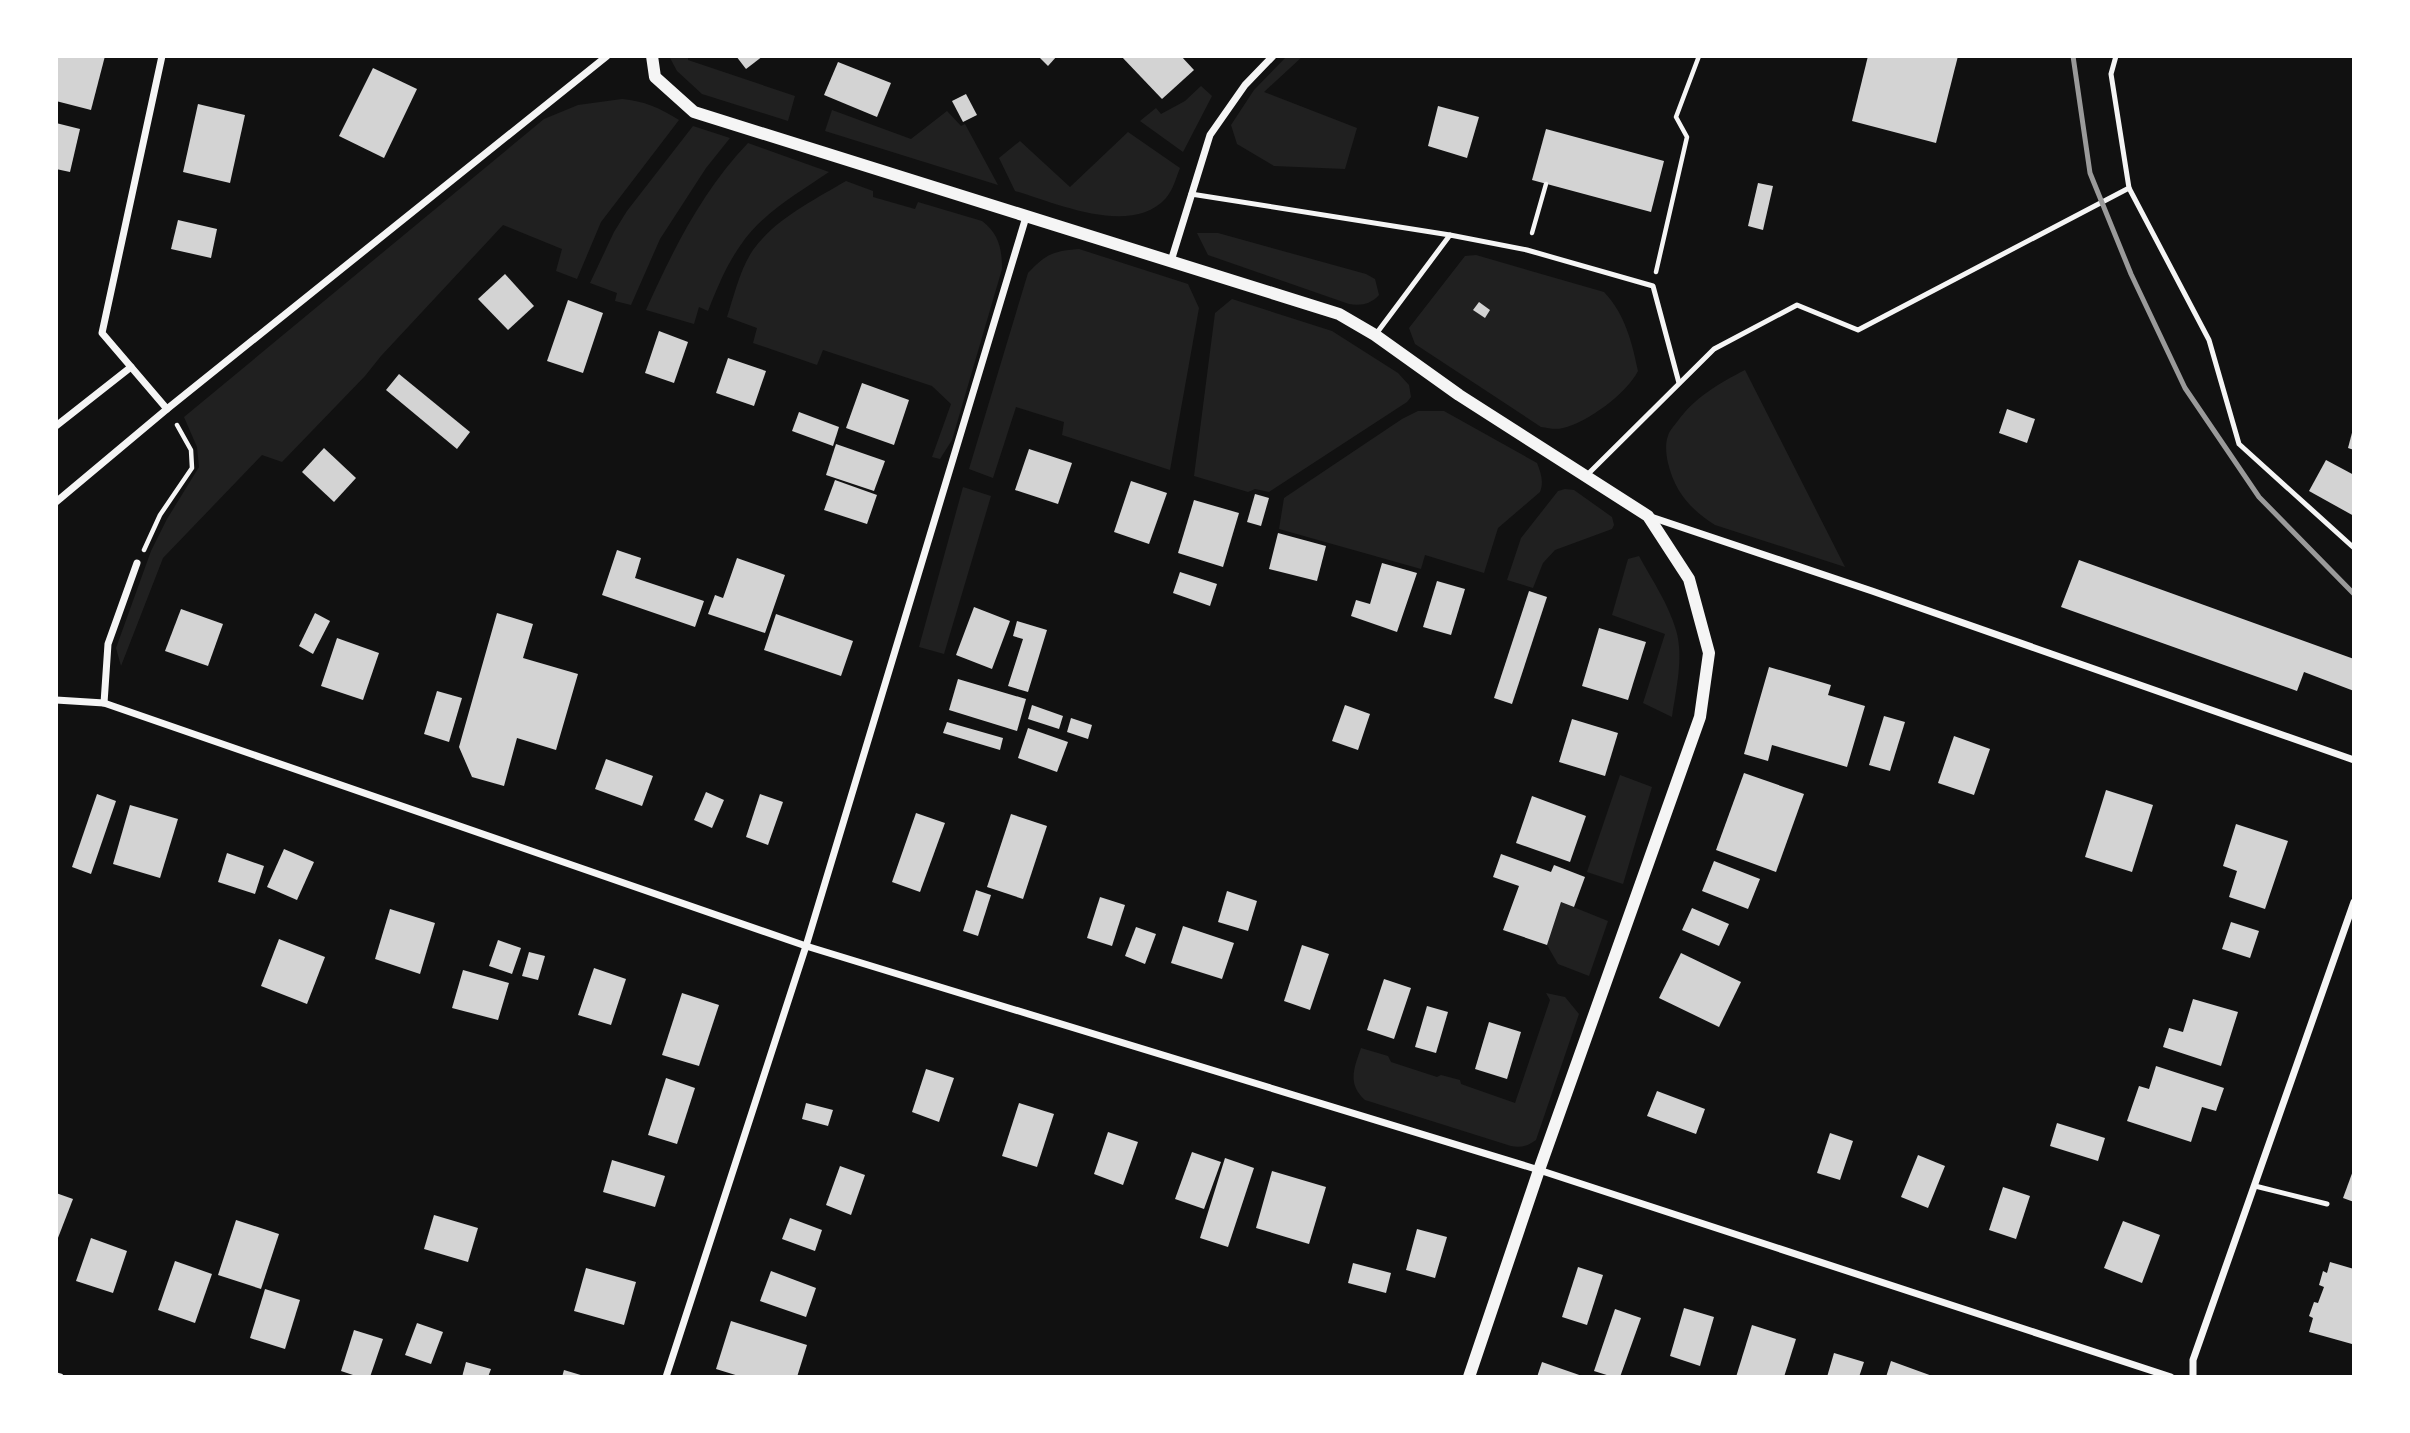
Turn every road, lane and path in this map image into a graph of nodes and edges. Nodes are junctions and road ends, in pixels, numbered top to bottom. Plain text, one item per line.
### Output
1 (162, 56) edge
2 (607, 56) edge
3 (652, 56) edge
4 (1273, 56) edge
5 (1699, 56) edge
6 (2116, 56) edge
7 (1546, 184) dead end
8 (2129, 188) junction
9 (1191, 194) junction
10 (1026, 217) junction
11 (1450, 234) junction
12 (1527, 250) junction
13 (1171, 261) junction
14 (1653, 286) junction
15 (1375, 335) junction
16 (131, 367) junction
17 (1679, 383) junction
18 (167, 409) junction
19 (56, 425) edge
20 (1586, 475) junction
21 (56, 502) edge
22 (1648, 516) junction
23 (2354, 548) edge
24 (137, 563) joint
25 (56, 700) edge
26 (104, 702) junction
27 (2354, 760) edge
28 (2354, 902) edge
29 (806, 946) junction
30 (1539, 1170) junction
31 (2255, 1186) junction
32 (2327, 1204) dead end
33 (666, 1377) edge
34 (1469, 1377) edge
35 (2171, 1377) edge
36 (2193, 1377) edge

1 - 16 street
2 - 18 street
3 - 10 street
4 - 9 street
5 - 14 path
6 - 8 lane
7 - 12 path
8 - 17 lane
8 - 23 lane
9 - 11 lane
9 - 13 street
10 - 13 street
10 - 29 street
11 - 12 lane
11 - 15 lane
12 - 14 lane
13 - 15 street
14 - 17 lane
15 - 20 street
16 - 18 street
16 - 19 street
17 - 20 lane
18 - 21 street
18 - 24 path
20 - 22 street
22 - 27 street
22 - 30 street
24 - 26 street
25 - 26 street
26 - 29 street
28 - 31 street
29 - 30 street
29 - 33 street
30 - 34 street
30 - 35 street
31 - 32 lane
31 - 36 street

